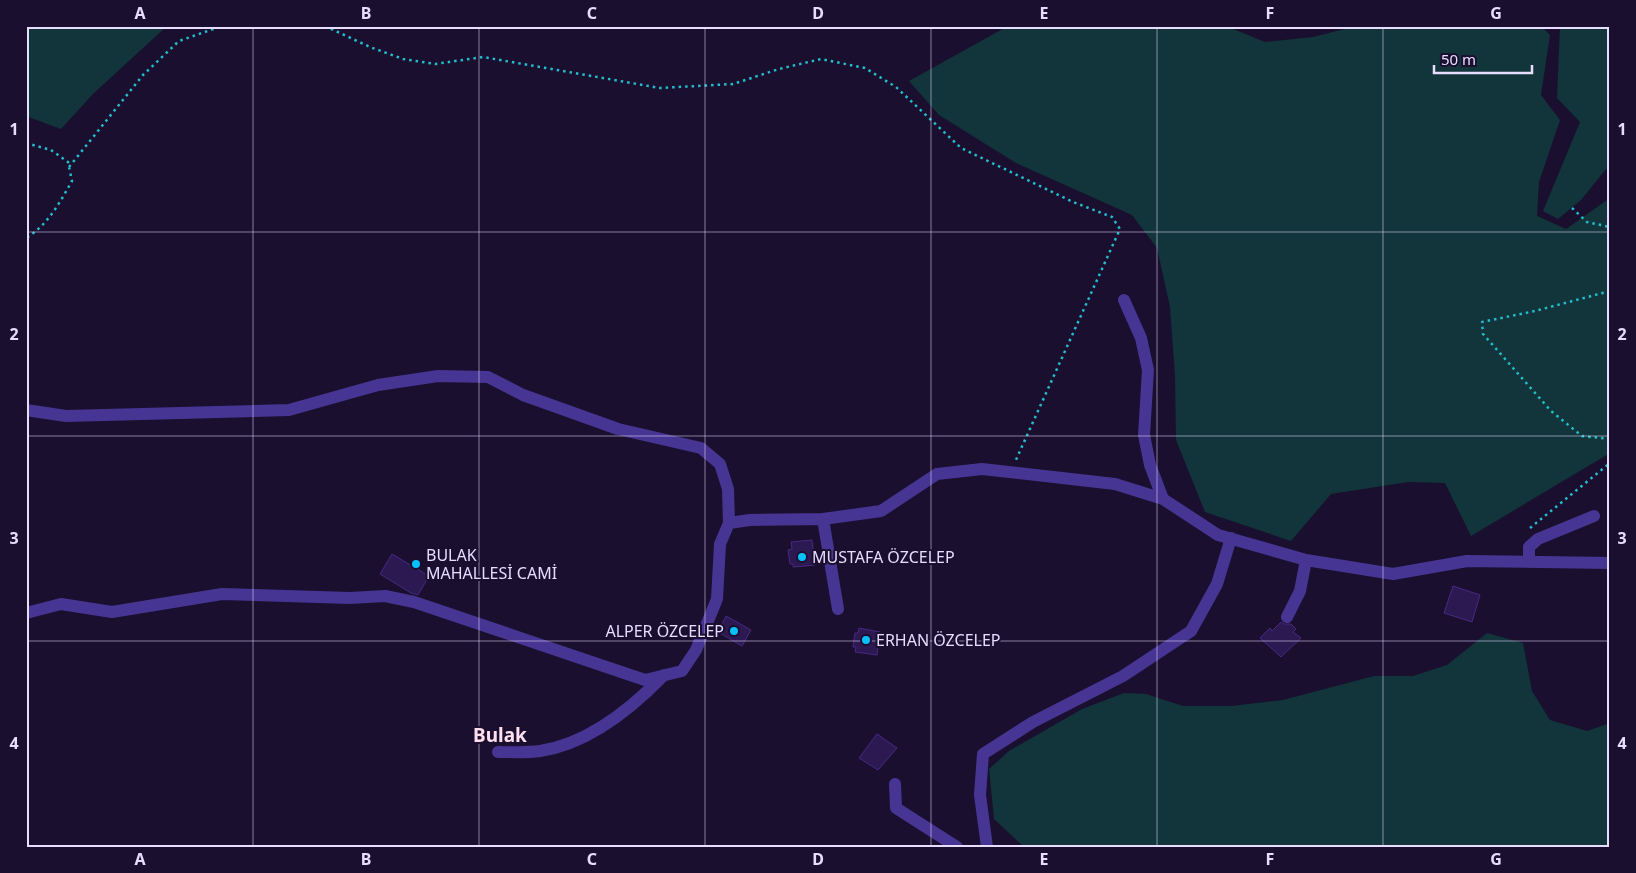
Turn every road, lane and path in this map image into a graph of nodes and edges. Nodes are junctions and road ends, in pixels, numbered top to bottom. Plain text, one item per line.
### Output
1 (222, 26) edge
2 (325, 26) edge
3 (26, 143) edge
4 (69, 167) junction
5 (1572, 208) dead end
6 (1610, 227) edge
7 (26, 238) edge
8 (1610, 291) edge
9 (1124, 300) dead end
10 (26, 410) edge
11 (1610, 439) edge
12 (1610, 463) edge
13 (1010, 472) junction
14 (1162, 499) junction
15 (1594, 516) dead end
16 (823, 519) junction
17 (729, 523) junction
18 (1525, 532) dead end
19 (1231, 538) junction
20 (1306, 560) junction
21 (1529, 562) junction
22 (1610, 563) edge
23 (838, 609) dead end
24 (26, 613) edge
25 (1287, 617) dead end
26 (664, 675) junction
27 (498, 752) dead end
28 (895, 784) dead end
29 (957, 847) edge
30 (987, 847) edge

1 - 4 path
2 - 13 path
3 - 4 path
4 - 7 path
5 - 6 path
8 - 11 path
9 - 14 street
10 - 17 street
12 - 18 path
13 - 14 street
13 - 16 street
14 - 19 street
15 - 21 street
16 - 17 street
16 - 23 street
17 - 26 street
19 - 20 street
19 - 30 street
20 - 21 street
20 - 25 street
21 - 22 street
24 - 26 street
26 - 27 street
28 - 29 street

